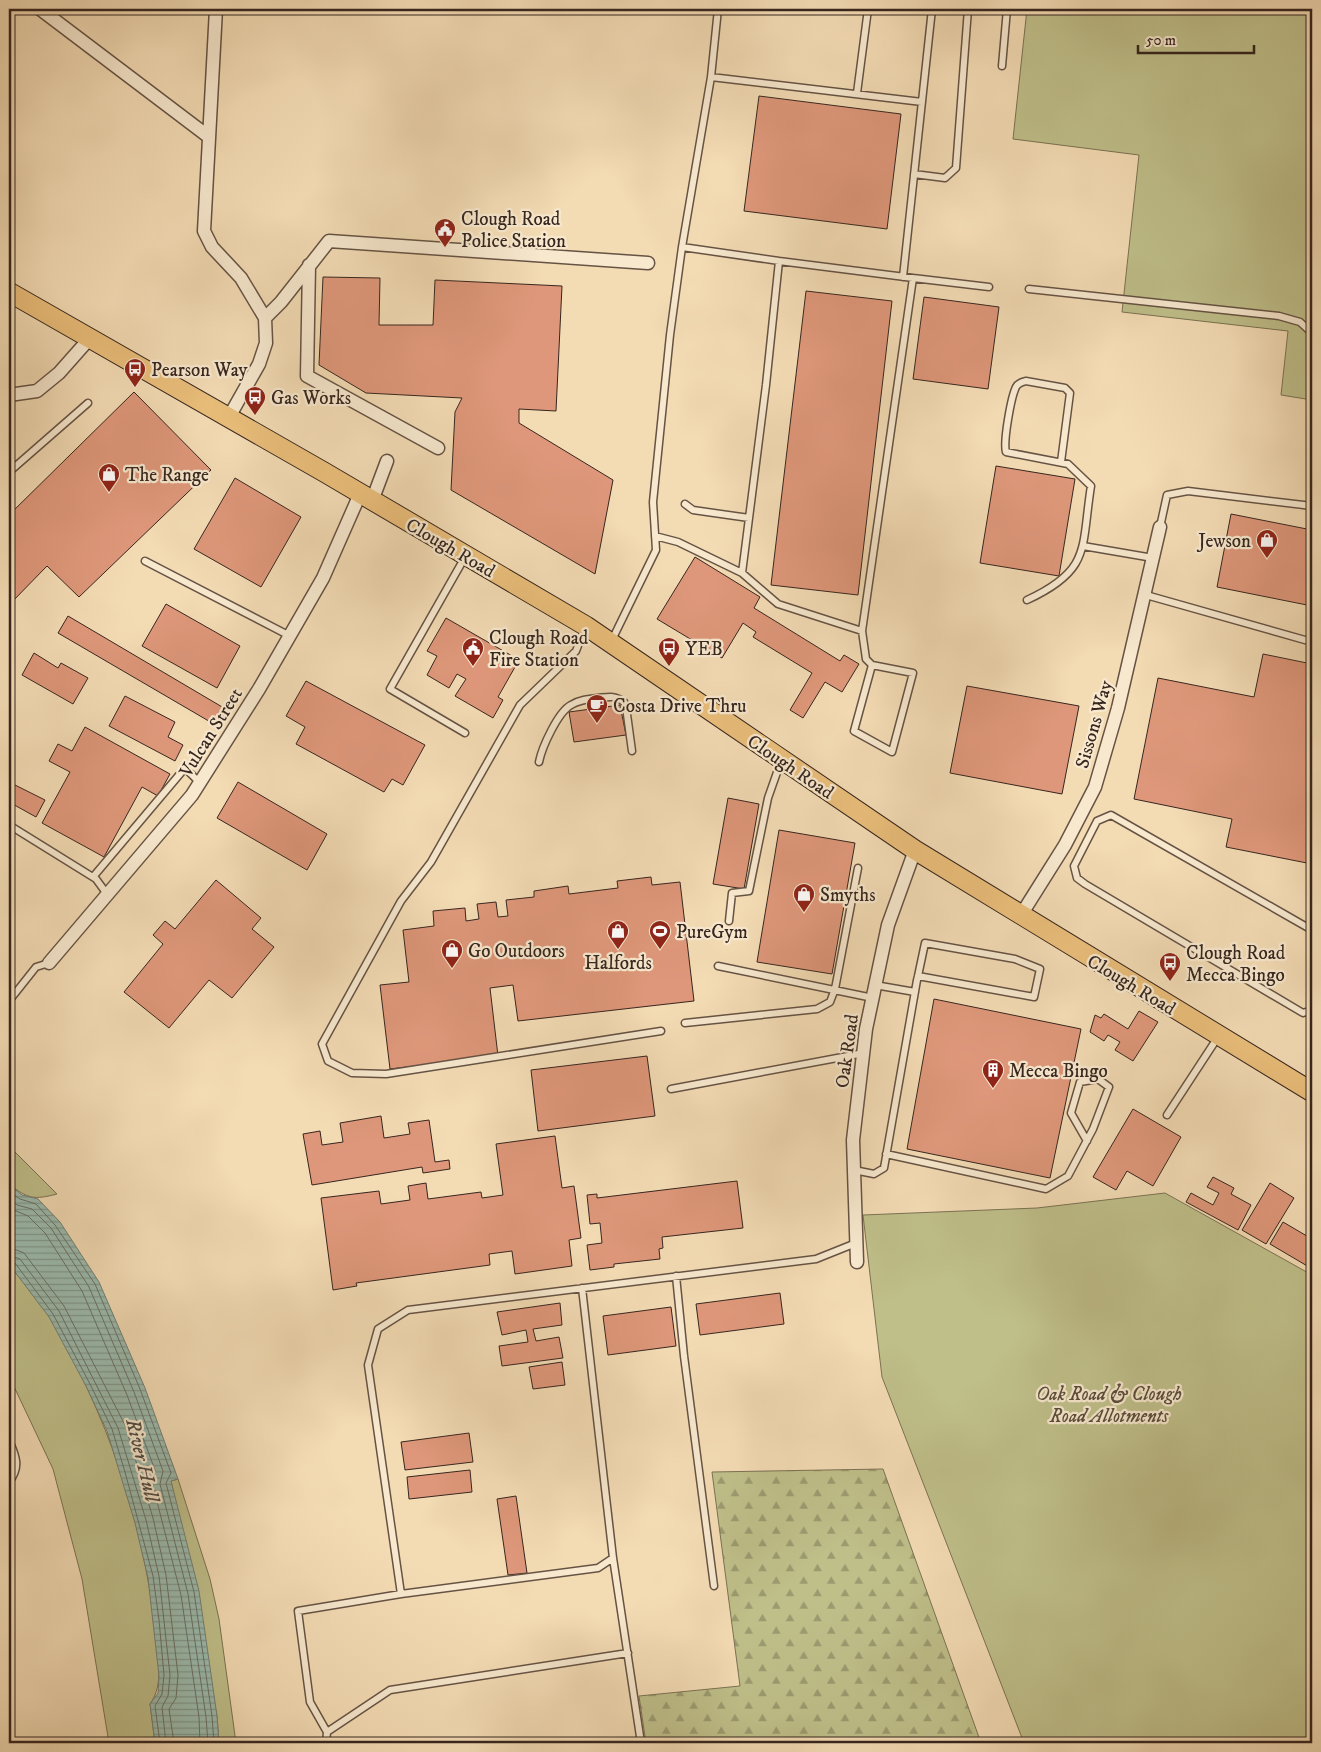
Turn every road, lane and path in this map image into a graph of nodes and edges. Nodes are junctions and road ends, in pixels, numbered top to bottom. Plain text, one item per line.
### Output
1 (40, 9) edge
2 (216, 9) edge
3 (718, 9) edge
4 (868, 9) edge
5 (932, 9) edge
6 (968, 9) edge
7 (1007, 9) edge
8 (1002, 66) dead end
9 (711, 77) junction
10 (857, 94) junction
11 (922, 102) junction
12 (208, 137) junction
13 (914, 174) junction
14 (682, 248) junction
15 (779, 261) junction
16 (648, 263) dead end
17 (309, 265) junction
18 (903, 277) junction
19 (913, 278) junction
20 (989, 287) dead end
21 (1029, 289) dead end
22 (9, 292) edge
23 (265, 318) junction
24 (1312, 333) edge
25 (90, 338) junction
26 (9, 395) edge
27 (88, 403) dead end
28 (229, 417) junction
29 (438, 448) dead end
30 (387, 461) dead end
31 (1061, 462) junction
32 (9, 472) edge
33 (366, 497) junction
34 (685, 504) dead end
35 (1312, 506) edge
36 (750, 518) junction
37 (1160, 527) joint
38 (655, 536) junction
39 (1083, 546) junction
40 (465, 556) junction
41 (1153, 558) junction
42 (145, 561) dead end
43 (742, 573) junction
44 (1146, 595) junction
45 (1027, 600) dead end
46 (586, 626) junction
47 (862, 631) junction
48 (290, 636) junction
49 (1312, 642) edge
50 (611, 643) junction
51 (872, 665) junction
52 (465, 733) dead end
53 (632, 751) dead end
54 (782, 760) junction
55 (539, 762) dead end
56 (200, 783) junction
57 (9, 824) edge
58 (1071, 833) junction
59 (1084, 843) junction
60 (915, 850) junction
61 (858, 868) dead end
62 (92, 877) junction
63 (107, 894) junction
64 (1021, 915) junction
65 (729, 921) dead end
66 (1312, 930) edge
67 (49, 963) joint
68 (718, 966) dead end
69 (918, 976) junction
70 (835, 989) junction
71 (874, 991) junction
72 (915, 992) junction
73 (9, 1001) edge
74 (1312, 1010) edge
75 (686, 1023) dead end
76 (661, 1031) dead end
77 (1218, 1036) junction
78 (864, 1053) junction
79 (671, 1089) dead end
80 (1312, 1092) edge
81 (1168, 1115) dead end
82 (1087, 1141) junction
83 (886, 1154) junction
84 (854, 1170) junction
85 (856, 1243) junction
86 (857, 1262) dead end
87 (676, 1276) junction
88 (582, 1288) junction
89 (9, 1440) edge
90 (9, 1482) edge
91 (613, 1558) junction
92 (714, 1586) dead end
93 (401, 1594) junction
94 (628, 1653) junction
95 (327, 1732) junction
96 (326, 1743) edge
97 (641, 1743) edge

1 - 12 street
2 - 12 street
3 - 9 lane
4 - 10 lane
5 - 11 lane
6 - 13 lane
7 - 8 lane
9 - 10 lane
9 - 14 lane
10 - 11 lane
11 - 13 lane
12 - 23 street
13 - 18 lane
14 - 15 lane
14 - 38 lane
15 - 18 lane
15 - 36 lane
16 - 17 street
17 - 23 street
17 - 29 street
18 - 19 lane
19 - 20 lane
19 - 47 lane
21 - 24 lane
22 - 25 main road, Clough Road
23 - 28 street
25 - 26 street
25 - 28 main road, Clough Road
27 - 32 lane
28 - 33 main road, Clough Road
30 - 33 street, Vulcan Street
31 - 31 lane
31 - 39 lane
33 - 40 main road, Clough Road
33 - 48 street, Vulcan Street
34 - 36 lane
35 - 37 lane
36 - 43 lane
37 - 41 street, Sissons Way
38 - 43 lane
38 - 50 lane
39 - 41 lane
39 - 45 lane
40 - 46 main road, Clough Road
40 - 52 lane
41 - 44 street, Sissons Way
42 - 48 lane
43 - 47 lane
44 - 49 lane
44 - 58 street, Sissons Way
46 - 50 main road, Clough Road
46 - 76 lane
47 - 51 lane
48 - 56 street, Vulcan Street
50 - 54 main road, Clough Road
51 - 51 lane
53 - 55 lane
54 - 60 main road, Clough Road
54 - 65 lane
56 - 62 lane
56 - 63 street, Vulcan Street
57 - 62 lane
58 - 59 lane
58 - 64 street, Sissons Way
59 - 66 lane
59 - 74 lane
60 - 64 main road, Clough Road
60 - 71 street, Oak Road
61 - 70 lane
62 - 63 lane
63 - 67 street, Vulcan Street
64 - 77 main road, Clough Road
67 - 73 lane
68 - 70 lane
69 - 69 lane
69 - 72 lane
70 - 71 lane
70 - 75 lane
71 - 72 lane
71 - 78 street, Oak Road
72 - 83 lane
77 - 80 main road, Clough Road
77 - 81 lane
78 - 79 lane
78 - 84 street, Oak Road
82 - 82 lane
82 - 83 lane
83 - 84 lane
84 - 85 street, Oak Road
85 - 86 street, Oak Road
85 - 87 lane
87 - 88 lane
87 - 92 lane
88 - 91 lane
88 - 93 lane
89 - 90 lane
91 - 93 lane
91 - 94 lane
93 - 95 lane
94 - 95 lane
94 - 97 lane
95 - 96 lane

